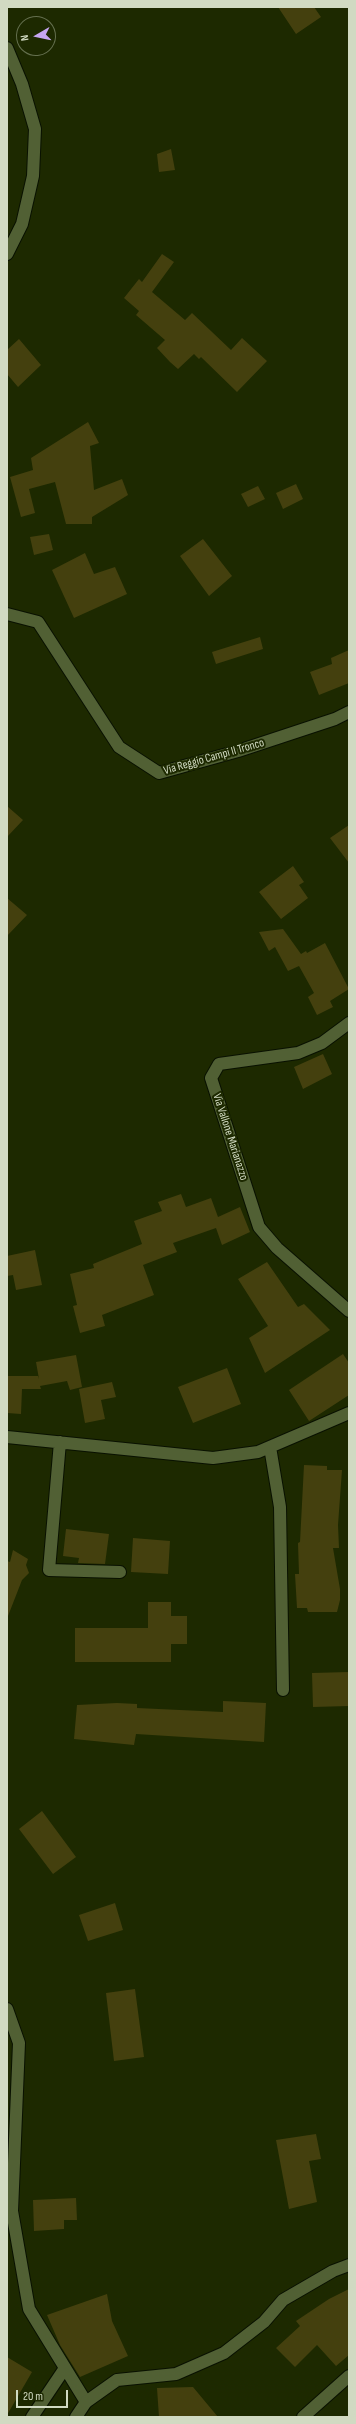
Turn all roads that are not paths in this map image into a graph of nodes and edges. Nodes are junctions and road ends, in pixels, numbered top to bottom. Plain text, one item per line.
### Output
1 (7, 48) edge
2 (7, 254) edge
3 (7, 614) edge
4 (349, 712) edge
5 (349, 1023) edge
6 (349, 1311) edge
7 (349, 1413) edge
8 (7, 1437) edge
9 (60, 1442) junction
10 (270, 1447) junction
11 (120, 1572) dead end
12 (283, 1690) dead end
13 (7, 2009) edge
14 (349, 2265) edge
15 (65, 2368) junction
16 (349, 2376) edge
17 (86, 2402) junction
18 (32, 2417) edge
19 (76, 2417) edge
20 (303, 2417) edge

1 - 2 street
3 - 4 street, Via Reggio Campi II Tronco
5 - 6 street, Via Vallone Marianazzo
7 - 10 street
8 - 9 street
9 - 10 street
9 - 11 street
10 - 12 street
13 - 15 street
14 - 17 street
15 - 17 street
15 - 18 street
16 - 20 street
17 - 19 street

